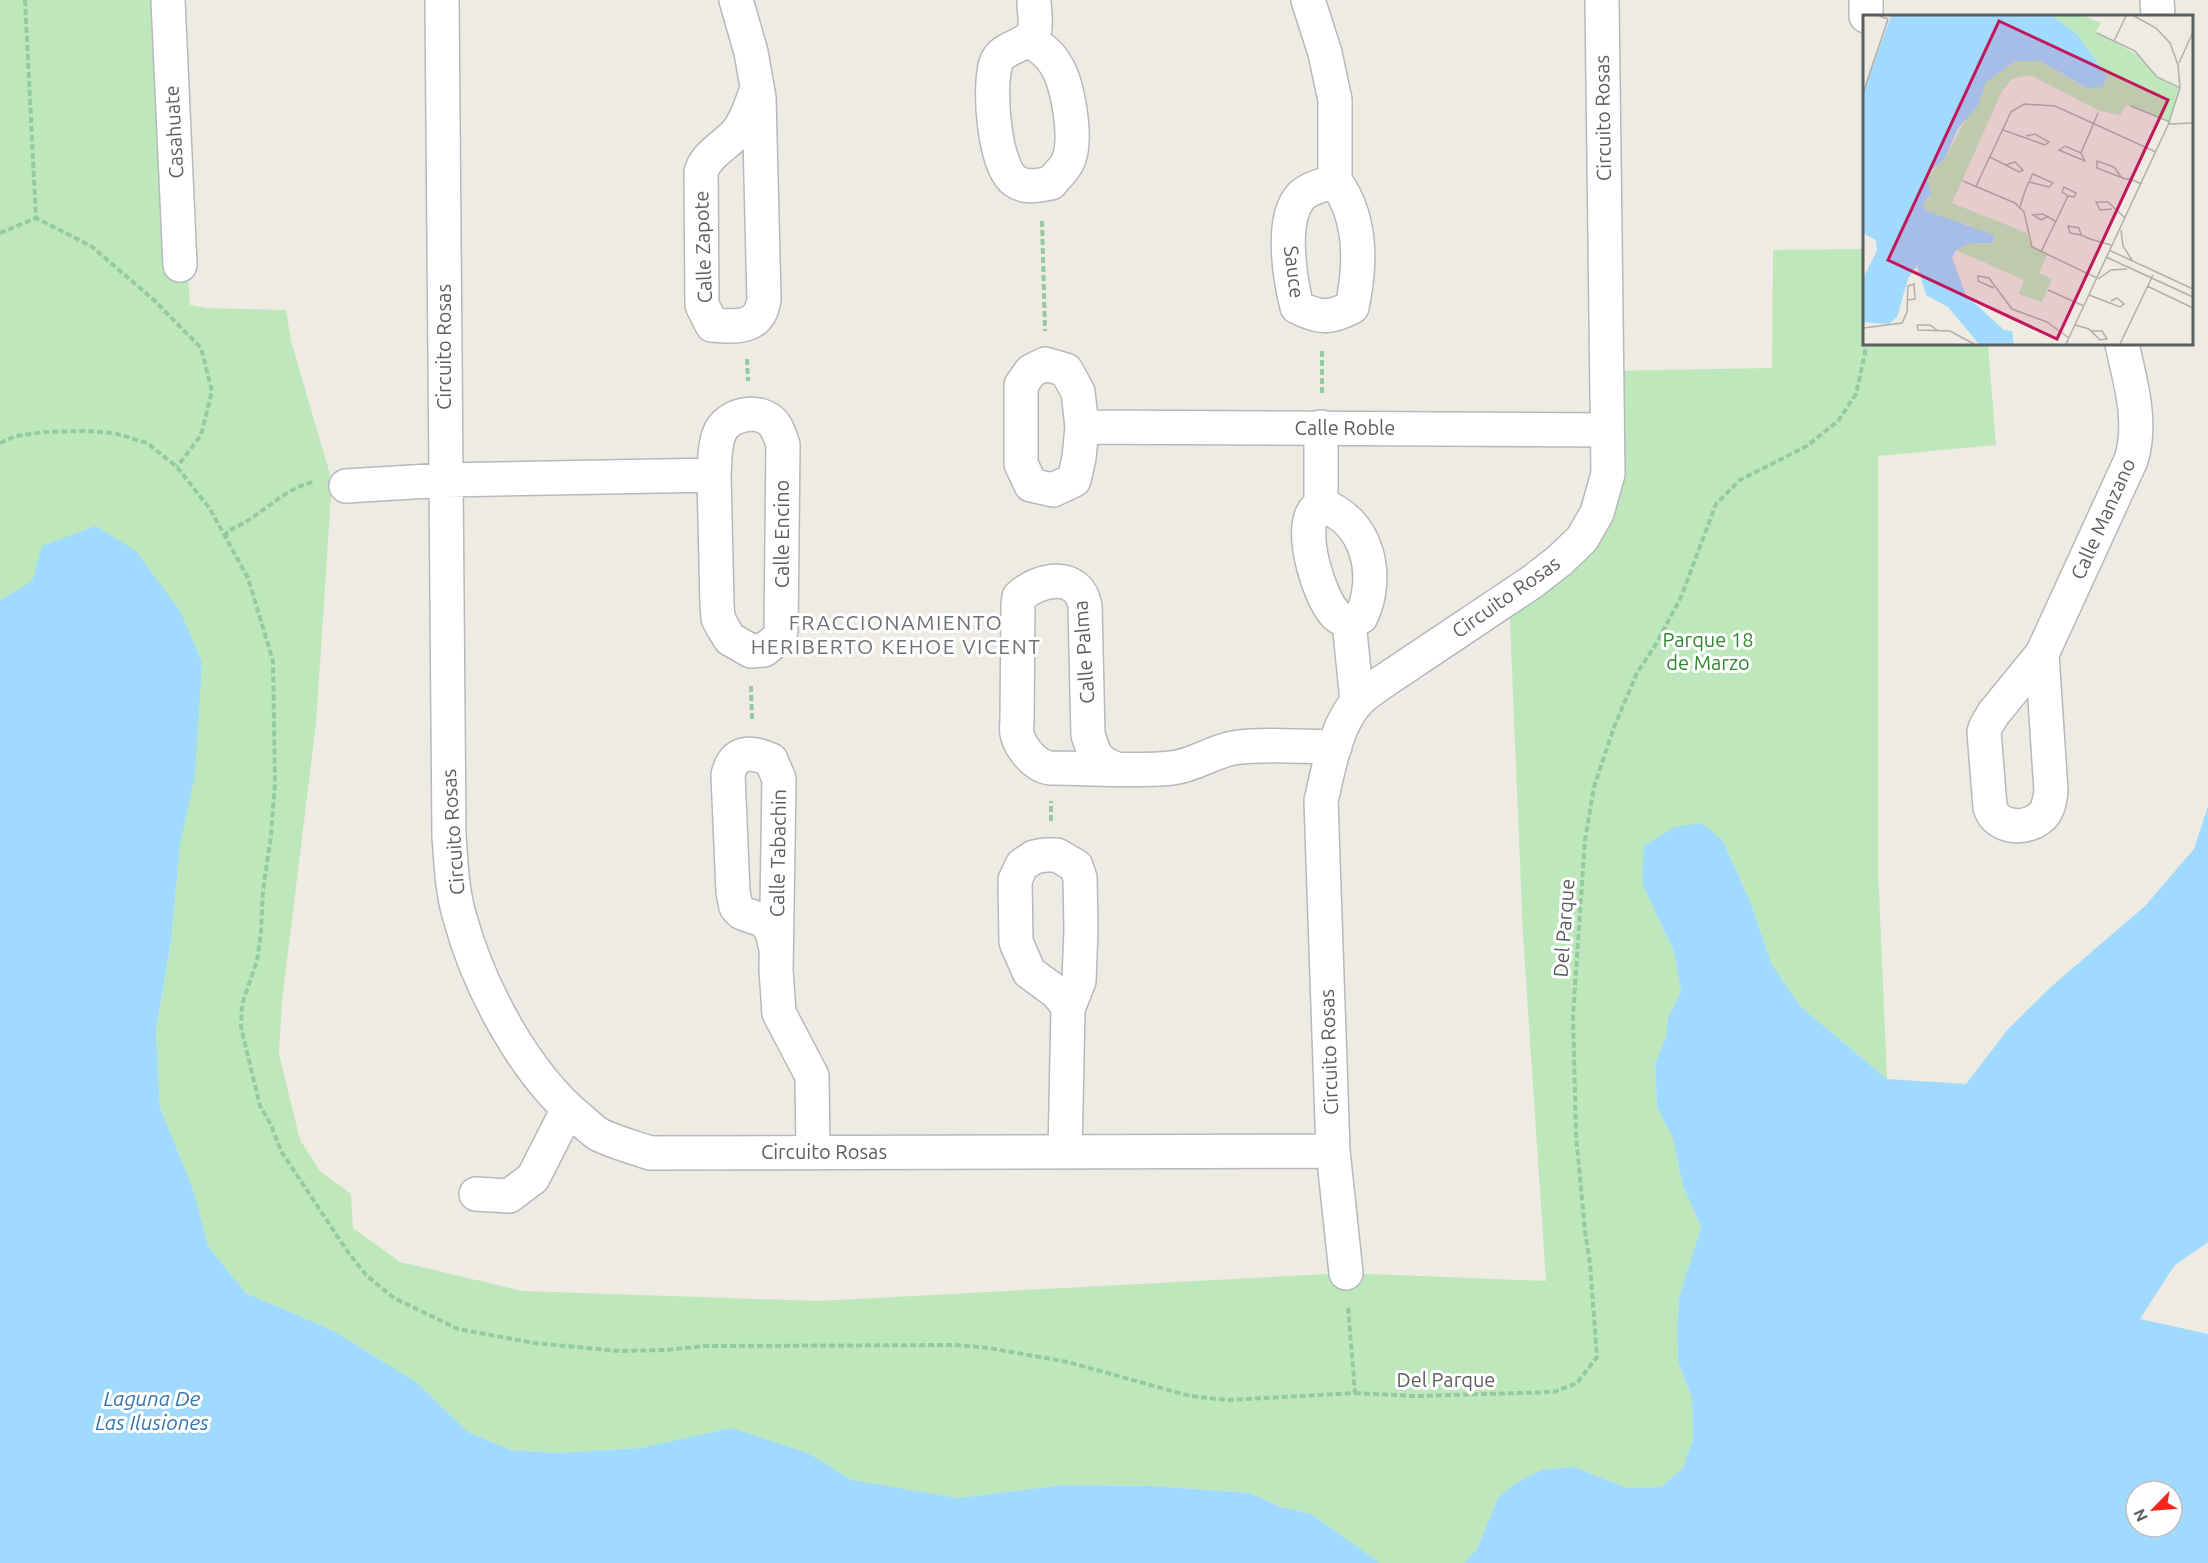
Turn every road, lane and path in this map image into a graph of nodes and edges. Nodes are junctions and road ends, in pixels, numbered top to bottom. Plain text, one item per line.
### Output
1 (25, 0) edge
2 (168, 0) edge
3 (442, 0) edge
4 (736, 0) edge
5 (1034, 0) edge
6 (1308, 0) edge
7 (1602, 0) edge
8 (2157, 0) edge
9 (2158, 15) edge
10 (1029, 40) junction
11 (757, 88) junction
12 (1335, 181) junction
13 (1042, 185) junction
14 (36, 218) junction
15 (0, 233) edge
16 (180, 264) dead end
17 (1323, 316) junction
18 (746, 325) junction
19 (1865, 345) edge
20 (2122, 345) edge
21 (1045, 364) junction
22 (748, 415) junction
23 (1082, 427) junction
24 (1321, 427) junction
25 (1606, 430) junction
26 (177, 467) dead end
27 (714, 476) junction
28 (445, 480) junction
29 (346, 486) joint
30 (1321, 505) junction
31 (226, 537) dead end
32 (1348, 622) junction
33 (751, 651) junction
34 (2042, 654) dead end
35 (1357, 701) junction
36 (1335, 747) junction
37 (752, 754) junction
38 (1051, 768) junction
39 (1116, 769) junction
40 (1051, 855) junction
41 (776, 949) junction
42 (1068, 1009) junction
43 (568, 1109) junction
44 (1333, 1151) junction
45 (813, 1152) junction
46 (1065, 1152) junction
47 (476, 1194) dead end
48 (1346, 1273) dead end
49 (1355, 1393) dead end

1 - 14 path
2 - 16 street, Casahuate
3 - 28 street, Circuito Rosas
4 - 11 street
5 - 10 street
6 - 12 street
7 - 25 street, Circuito Rosas
8 - 9 street
10 - 13 street
10 - 13 street
11 - 18 street
11 - 18 street, Calle Zapote
12 - 17 street, Sauce
12 - 17 street, Sauce
13 - 21 path
14 - 15 path
14 - 26 path
17 - 24 path
18 - 22 path
19 - 49 path, Del Parque
20 - 34 street, Calle Manzano
21 - 23 street
21 - 23 street
22 - 27 street
22 - 33 street, Calle Encino
23 - 24 street, Calle Roble
24 - 25 street, Calle Roble
24 - 30 street
25 - 35 street, Circuito Rosas
27 - 28 street
27 - 33 street
28 - 29 street
28 - 43 street, Circuito Rosas
29 - 31 path
30 - 32 street
30 - 32 street
32 - 35 street
33 - 37 path
35 - 36 street, Circuito Rosas
36 - 39 street
36 - 44 street, Circuito Rosas
37 - 41 street, Calle Tabachin
37 - 41 street, Calle Tabachin
38 - 39 street
38 - 39 street, Calle Palma
38 - 40 path
40 - 42 street
40 - 42 street
41 - 45 street, Calle Tabachin
42 - 46 street
43 - 45 street, Circuito Rosas
43 - 47 street
44 - 46 street, Circuito Rosas
44 - 48 street, Circuito Rosas
45 - 46 street, Circuito Rosas

